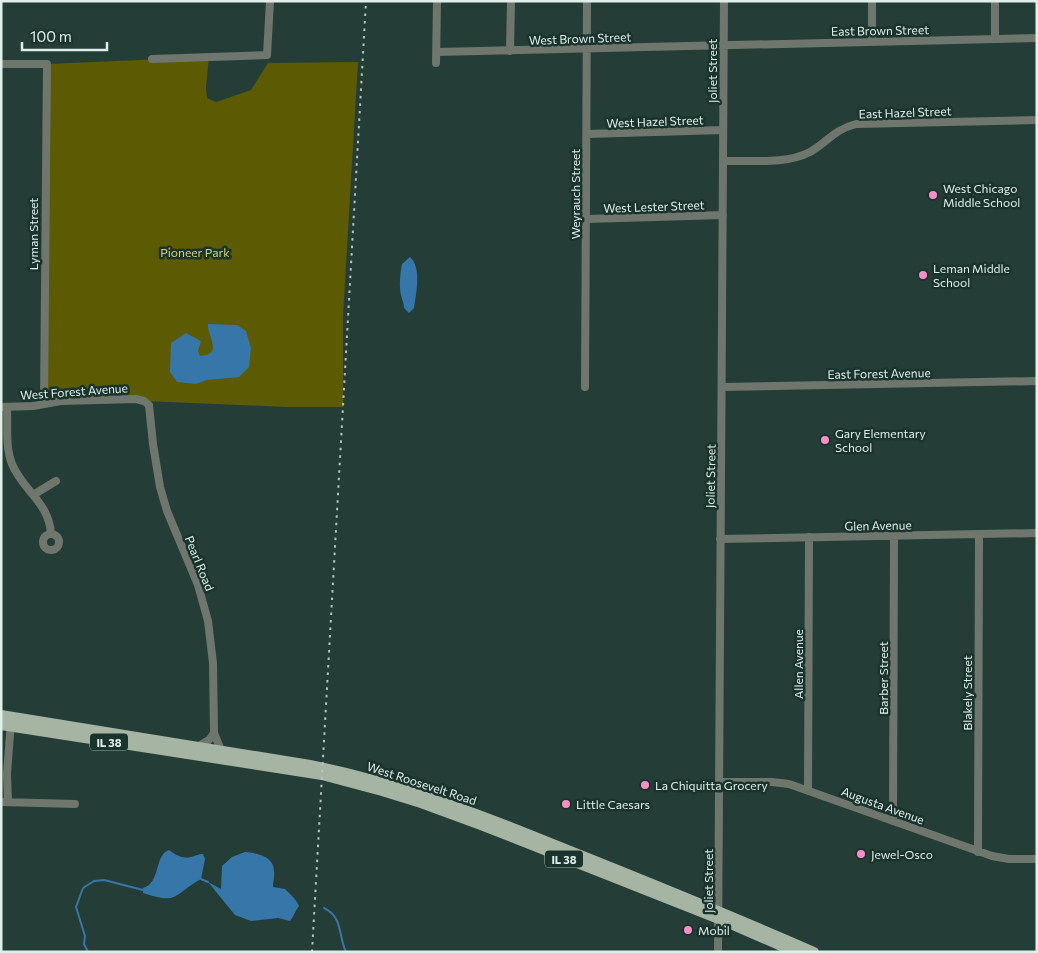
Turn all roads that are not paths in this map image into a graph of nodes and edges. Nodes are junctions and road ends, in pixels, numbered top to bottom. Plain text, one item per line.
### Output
1 (270, 1) edge
2 (437, 1) edge
3 (511, 1) edge
4 (587, 1) edge
5 (724, 1) edge
6 (872, 1) edge
7 (996, 1) edge
8 (1037, 38) edge
9 (995, 39) junction
10 (872, 42) junction
11 (724, 45) junction
12 (588, 49) junction
13 (510, 51) junction
14 (437, 52) junction
15 (152, 59) dead end
16 (436, 63) dead end
17 (1, 64) edge
18 (1037, 120) edge
19 (723, 130) junction
20 (587, 134) junction
21 (723, 161) junction
22 (723, 215) junction
23 (587, 219) junction
24 (1037, 381) edge
25 (585, 387) dead end
26 (722, 387) junction
27 (147, 403) joint
28 (44, 404) junction
29 (4, 407) edge
30 (56, 481) dead end
31 (33, 495) junction
32 (1037, 533) edge
33 (51, 534) dead end
34 (979, 534) junction
35 (894, 536) junction
36 (809, 537) junction
37 (720, 539) junction
38 (6, 721) edge
39 (214, 733) junction
40 (199, 746) junction
41 (221, 750) junction
42 (719, 782) junction
43 (808, 790) junction
44 (4, 802) edge
45 (75, 804) dead end
46 (893, 821) junction
47 (978, 852) junction
48 (1037, 859) edge
49 (719, 915) junction
50 (718, 952) edge
51 (795, 952) edge
52 (814, 952) edge

1 - 15 street
2 - 14 street
3 - 13 street
4 - 12 street, Weyrauch Street
5 - 11 street, Joliet Street
6 - 10 street
7 - 9 street
8 - 9 street, East Brown Street
9 - 10 street, East Brown Street
10 - 11 street, East Brown Street
11 - 12 street, West Brown Street
11 - 19 street, Joliet Street
12 - 13 street, West Brown Street
12 - 20 street, Weyrauch Street
13 - 14 street, West Brown Street
14 - 16 street
17 - 28 street, Lyman Street
18 - 21 street, East Hazel Street
19 - 20 street, West Hazel Street
19 - 21 street, Joliet Street
20 - 23 street, Weyrauch Street
21 - 22 street, Joliet Street
22 - 23 street, West Lester Street
22 - 26 street, Joliet Street
23 - 25 street, Weyrauch Street
24 - 26 street, East Forest Avenue
26 - 37 street, Joliet Street
27 - 28 street, West Forest Avenue
27 - 39 street, Pearl Road
28 - 29 street, West Forest Avenue
29 - 31 street
30 - 31 street
31 - 33 street
32 - 34 street, Glen Avenue
34 - 35 street, Glen Avenue
34 - 47 street, Blakely Street
35 - 36 street, Glen Avenue
35 - 46 street, Barber Street
36 - 37 street, Glen Avenue
36 - 43 street, Allen Avenue
37 - 42 street, Joliet Street
38 - 40 main road, West Roosevelt Road / IL 38
38 - 44 street
38 - 49 main road, West Roosevelt Road / IL 38
39 - 40 street
39 - 41 street, Pearl Road
40 - 41 main road, West Roosevelt Road / IL 38
41 - 49 main road, West Roosevelt Road / IL 38
42 - 43 street, Augusta Avenue
42 - 49 street, Joliet Street
43 - 46 street, Augusta Avenue
44 - 45 street
46 - 47 street, Augusta Avenue
47 - 48 street, Augusta Avenue
49 - 50 street, Joliet Street
49 - 51 main road, West Roosevelt Road / IL 38
49 - 52 main road, West Roosevelt Road / IL 38

